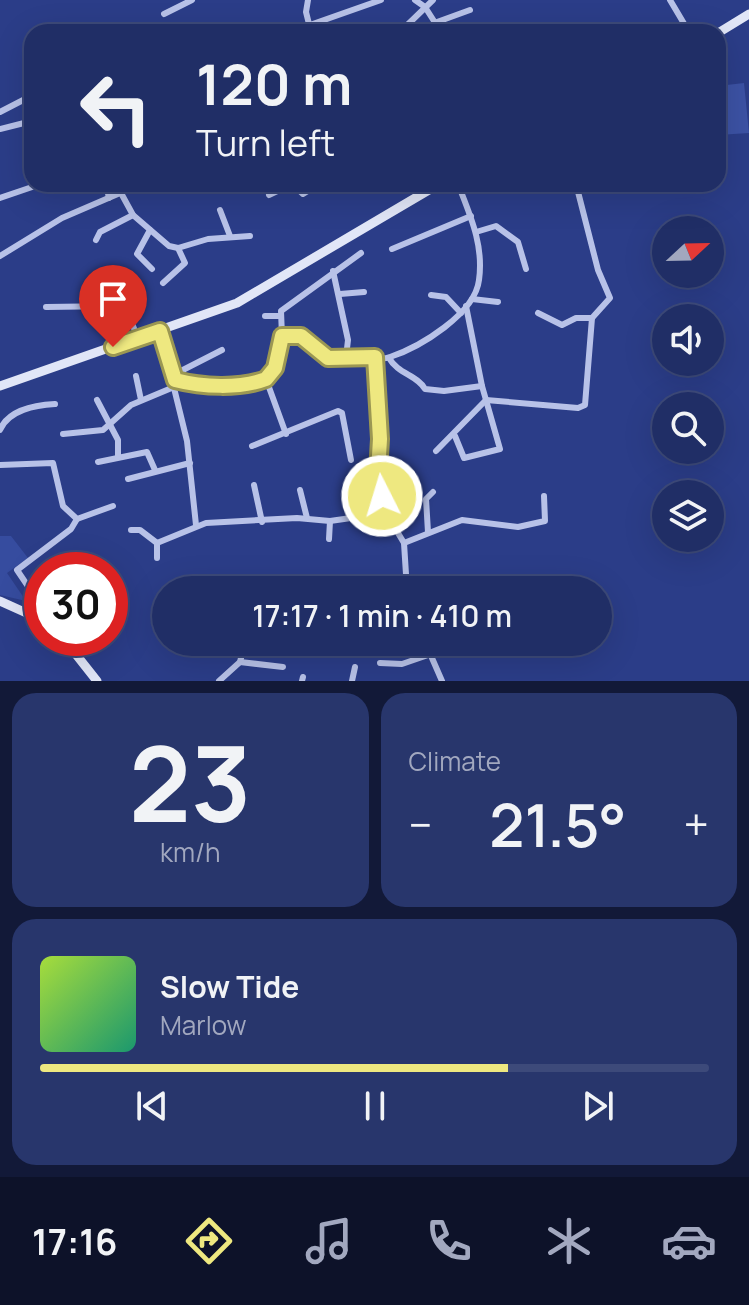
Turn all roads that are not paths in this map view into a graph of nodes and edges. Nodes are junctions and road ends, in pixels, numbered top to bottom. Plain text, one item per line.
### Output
1 (192, 0) edge
2 (308, 0) edge
3 (381, 0) edge
4 (415, 0) edge
5 (433, 0) edge
6 (670, 0) edge
7 (425, 7) junction
8 (470, 10) dead end
9 (164, 14) dead end
10 (749, 14) edge
11 (437, 22) joint
12 (309, 23) joint
13 (408, 24) edge
14 (684, 24) edge
15 (726, 28) edge
16 (24, 100) edge
17 (0, 112) edge
18 (24, 123) edge
19 (0, 129) edge
20 (24, 190) edge
21 (108, 192) edge
22 (275, 192) edge
23 (417, 192) edge
24 (461, 192) edge
25 (578, 192) edge
26 (121, 193) joint
27 (269, 195) dead end
28 (0, 198) edge
29 (109, 198) junction
30 (220, 210) dead end
31 (133, 215) junction
32 (471, 216) junction
33 (150, 230) junction
34 (476, 232) junction
35 (230, 236) junction
36 (250, 236) dead end
37 (96, 240) dead end
38 (178, 248) junction
39 (392, 249) dead end
40 (361, 253) dead end
41 (0, 256) edge
42 (152, 269) dead end
43 (526, 269) dead end
44 (333, 271) junction
45 (163, 283) dead end
46 (364, 292) dead end
47 (340, 294) junction
48 (431, 295) dead end
49 (472, 299) junction
50 (498, 302) dead end
51 (466, 306) junction
52 (46, 307) dead end
53 (461, 313) junction
54 (538, 313) dead end
55 (265, 316) dead end
56 (279, 316) junction
57 (592, 318) junction
58 (160, 331) junction
59 (282, 336) junction
60 (138, 339) junction
61 (222, 350) dead end
62 (346, 357) junction
63 (375, 357) junction
64 (389, 358) junction
65 (136, 376) dead end
66 (266, 379) junction
67 (174, 381) junction
68 (0, 386) edge
69 (482, 386) junction
70 (97, 400) dead end
71 (141, 400) junction
72 (486, 400) junction
73 (55, 404) dead end
74 (111, 426) junction
75 (0, 430) edge
76 (63, 434) dead end
77 (286, 434) junction
78 (455, 436) junction
79 (252, 446) dead end
80 (436, 451) dead end
81 (118, 457) junction
82 (351, 460) dead end
83 (98, 462) dead end
84 (190, 463) junction
85 (0, 465) edge
86 (155, 470) junction
87 (128, 479) dead end
88 (254, 485) dead end
89 (300, 490) dead end
90 (433, 492) dead end
91 (544, 496) dead end
92 (113, 506) dead end
93 (386, 513) junction
94 (307, 518) junction
95 (77, 519) junction
96 (330, 521) junction
97 (262, 522) junction
98 (196, 525) junction
99 (131, 530) dead end
100 (428, 532) junction
101 (329, 539) dead end
102 (157, 543) junction
103 (404, 543) junction
104 (41, 552) edge
105 (157, 558) dead end
106 (24, 565) edge
107 (405, 576) edge
108 (24, 580) edge
109 (0, 601) edge
110 (24, 612) edge
111 (77, 656) edge
112 (242, 656) edge
113 (425, 656) edge
114 (432, 656) edge
115 (240, 662) junction
116 (380, 663) dead end
117 (283, 667) dead end
118 (355, 667) dead end
119 (97, 681) edge
120 (219, 681) edge
121 (352, 681) edge
122 (442, 681) edge

1 - 9 street
2 - 12 street
3 - 12 street
4 - 7 street
5 - 7 street
6 - 14 street
7 - 11 street
7 - 13 street
8 - 11 street
10 - 15 street
16 - 17 street
18 - 19 street
20 - 28 street
21 - 29 street
22 - 27 street
23 - 58 street
24 - 32 street
25 - 57 street
26 - 29 street
26 - 31 street
29 - 41 street
30 - 35 street
31 - 33 street
31 - 37 street
32 - 34 street
32 - 39 street
33 - 38 street
33 - 42 street
34 - 43 street
34 - 49 street
35 - 36 street
35 - 38 street
38 - 45 street
40 - 44 street
44 - 47 street
44 - 56 street
46 - 47 street
47 - 62 street
48 - 53 street
49 - 50 street
49 - 51 street
51 - 53 street
51 - 69 street
52 - 60 street
53 - 64 street
54 - 57 street
55 - 56 street
56 - 59 street
57 - 72 street
58 - 60 street
58 - 67 street
59 - 62 street
59 - 66 street
60 - 68 street
61 - 67 street
62 - 63 street
63 - 64 street
63 - 93 street
64 - 69 street
65 - 71 street
66 - 67 street
66 - 77 street
67 - 71 street
67 - 84 street
69 - 72 street
70 - 74 street
71 - 74 street
72 - 78 street
72 - 78 street
73 - 75 street
74 - 76 street
74 - 81 street
77 - 79 street
77 - 82 street
78 - 80 street
81 - 83 street
81 - 86 street
84 - 86 street
84 - 98 street
85 - 95 street
86 - 87 street
88 - 97 street
89 - 94 street
90 - 100 street
91 - 100 street
92 - 95 street
93 - 96 street
93 - 103 street
94 - 96 street
94 - 97 street
95 - 104 street
96 - 101 street
97 - 98 street
98 - 102 street
99 - 102 street
100 - 103 street
102 - 105 street
103 - 107 street
106 - 108 street
109 - 110 street
111 - 119 street
112 - 115 street
113 - 116 street
114 - 122 street
115 - 117 street
115 - 120 street
118 - 121 street

